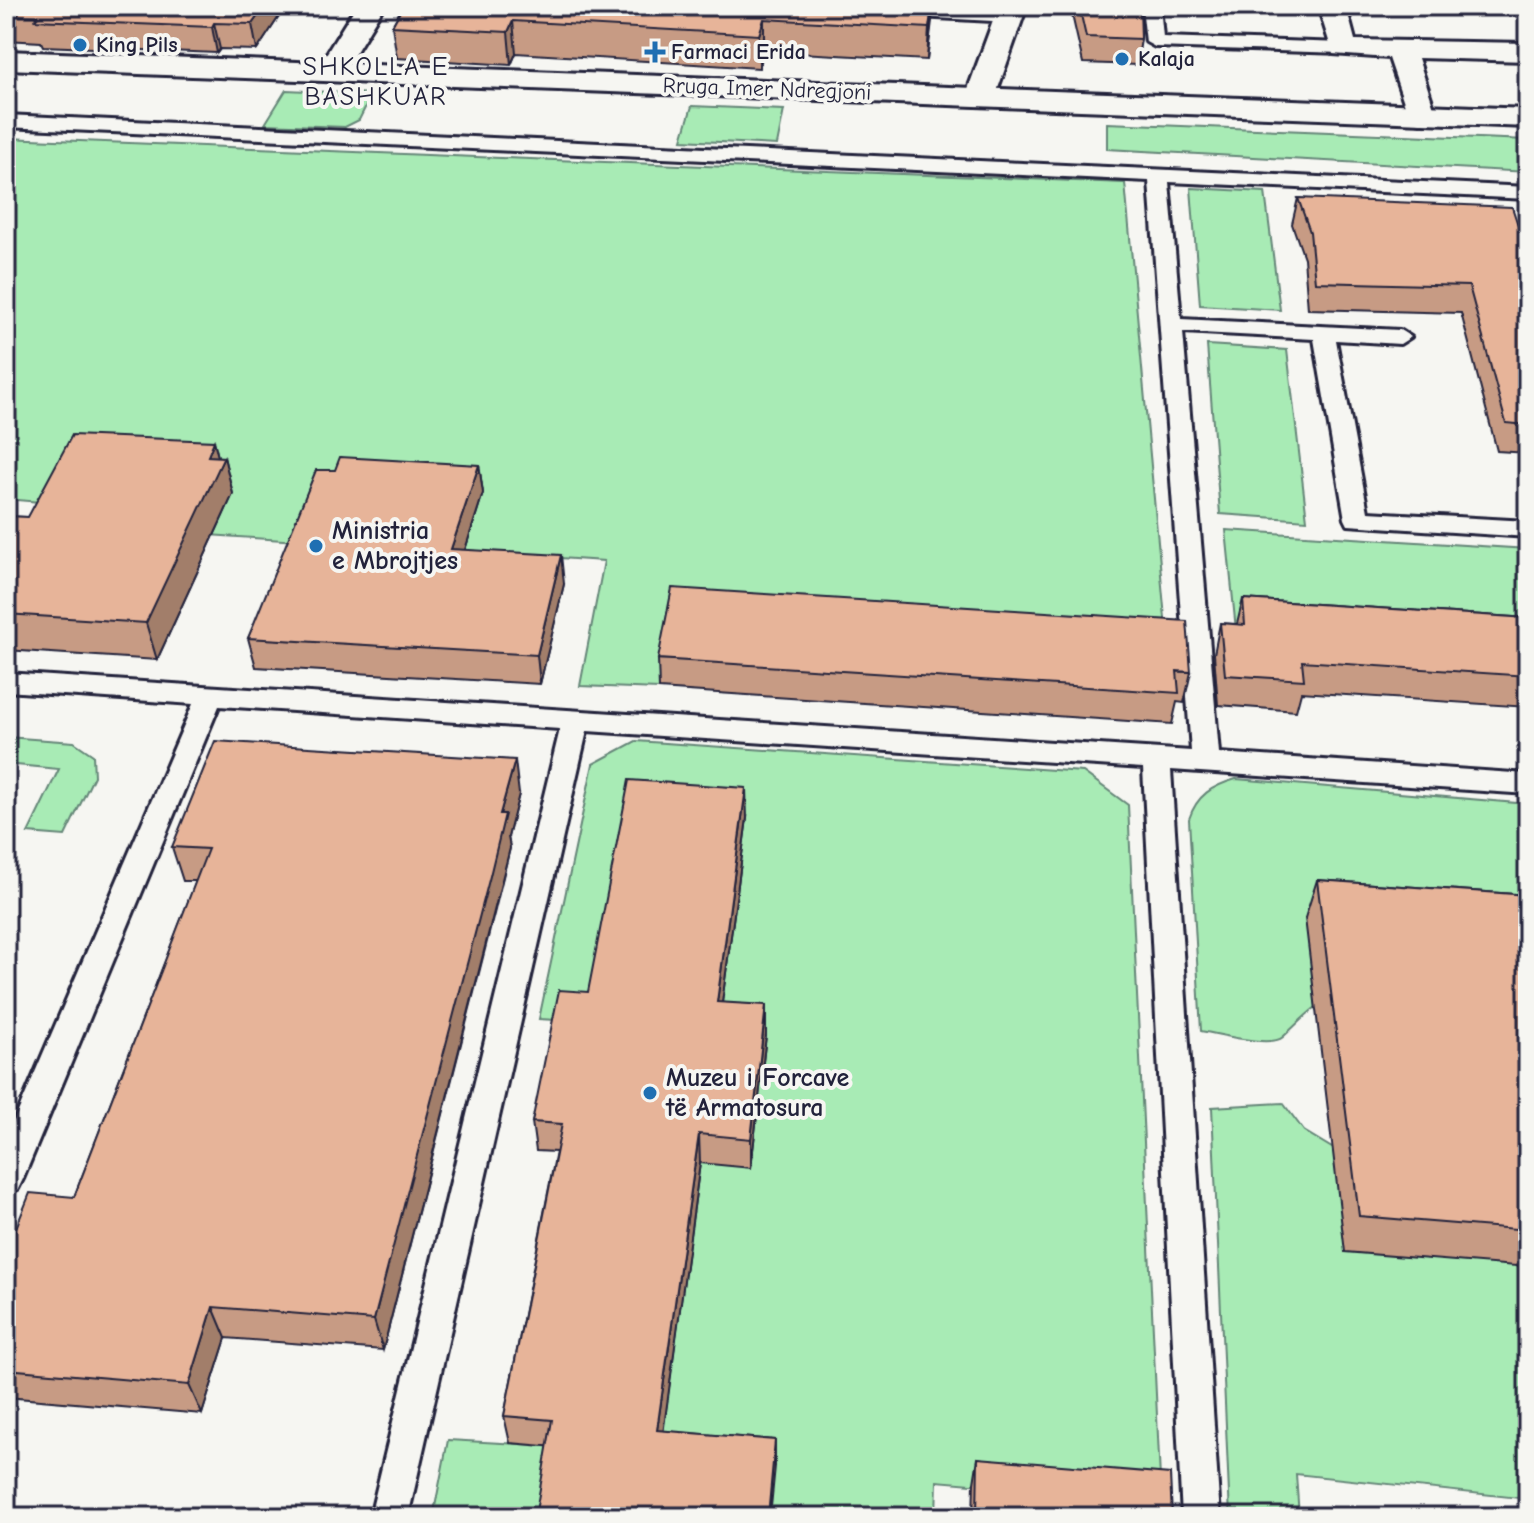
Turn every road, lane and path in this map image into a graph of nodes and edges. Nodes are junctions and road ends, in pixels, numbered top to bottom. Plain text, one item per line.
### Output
1 (370, 6) edge
2 (863, 6) edge
3 (1151, 6) edge
4 (1332, 6) edge
5 (1011, 10) edge
6 (1343, 48) junction
7 (1401, 50) junction
8 (1528, 52) edge
9 (6, 60) edge
10 (330, 72) junction
11 (980, 97) junction
12 (1421, 114) junction
13 (1528, 118) edge
14 (6, 121) edge
15 (1159, 176) junction
16 (1528, 193) edge
17 (1171, 325) junction
18 (1324, 333) junction
19 (1400, 337) dead end
20 (1528, 529) edge
21 (6, 682) edge
22 (210, 695) junction
23 (576, 720) junction
24 (1156, 758) junction
25 (1206, 761) junction
26 (1528, 784) edge
27 (6, 1179) edge
28 (389, 1517) edge
29 (1201, 1517) edge

1 - 10 street
2 - 5 street
3 - 6 lane
4 - 6 street
5 - 11 street
6 - 7 street
7 - 8 street
7 - 12 street
9 - 10 street, Rruga Imer Ndregjoni
10 - 11 street, Rruga Imer Ndregjoni
11 - 12 street, Rruga Imer Ndregjoni
12 - 13 street, Rruga Imer Ndregjoni
14 - 15 lane
15 - 16 lane
15 - 17 lane
17 - 18 lane
17 - 25 lane
18 - 19 lane
18 - 20 lane
21 - 22 lane
22 - 23 lane
22 - 27 lane
23 - 24 lane
23 - 28 lane
24 - 25 lane
24 - 29 lane
25 - 26 lane

